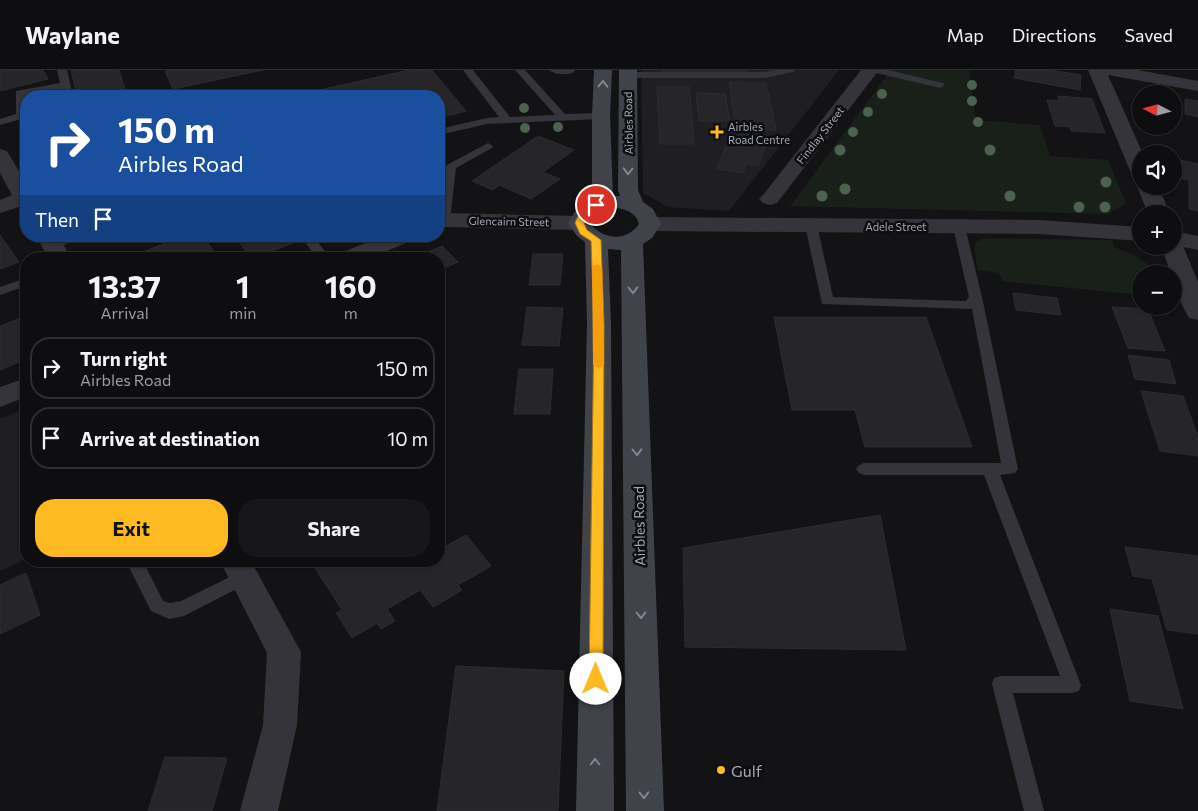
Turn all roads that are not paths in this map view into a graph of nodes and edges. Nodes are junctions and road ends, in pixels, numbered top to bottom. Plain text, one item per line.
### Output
1 (62, 70) edge
2 (468, 70) edge
3 (520, 70) edge
4 (554, 70) edge
5 (603, 70) edge
6 (790, 70) edge
7 (870, 70) edge
8 (875, 70) edge
9 (1097, 70) edge
10 (1108, 70) edge
11 (570, 72) dead end
12 (628, 73) edge
13 (765, 73) edge
14 (66, 84) junction
15 (940, 85) dead end
16 (1198, 86) edge
17 (38, 90) edge
18 (67, 90) edge
19 (20, 116) edge
20 (601, 116) junction
21 (563, 118) junction
22 (506, 119) junction
23 (0, 122) edge
24 (445, 131) edge
25 (488, 146) dead end
26 (1132, 152) edge
27 (0, 155) edge
28 (20, 189) edge
29 (770, 199) dead end
30 (20, 201) edge
31 (603, 203) junction
32 (445, 205) edge
33 (633, 205) junction
34 (0, 206) edge
35 (445, 221) edge
36 (811, 226) junction
37 (959, 226) junction
38 (588, 232) junction
39 (641, 233) junction
40 (1132, 233) edge
41 (1182, 240) edge
42 (311, 242) edge
43 (388, 242) edge
44 (1198, 243) edge
45 (319, 252) edge
46 (363, 252) edge
47 (1176, 255) edge
48 (20, 284) edge
49 (0, 291) edge
50 (976, 297) junction
51 (1198, 312) edge
52 (20, 390) edge
53 (0, 398) edge
54 (864, 469) dead end
55 (990, 469) junction
56 (137, 567) edge
57 (239, 569) edge
58 (259, 811) edge
59 (595, 811) edge
60 (645, 811) edge
61 (1034, 811) edge

1 - 14 lane
2 - 22 lane
3 - 21 lane
4 - 11 lane
20 -> 5 main road, Airbles Road
6 - 13 lane
7 - 29 street, Findlay Street
8 - 15 lane
9 - 26 street
10 - 16 street
12 - 13 lane
12 -> 33 main road, Airbles Road
14 - 17 lane
14 - 18 lane
19 - 23 lane
20 - 21 lane
20 - 31 main road, Airbles Road
21 - 22 lane
22 - 24 lane
25 - 32 lane
27 - 28 street
30 - 34 street
31 - 33 main road
31 - 38 main road
33 - 39 main road
35 - 38 street, Glencairn Street
36 - 37 street, Adele Street
36 - 39 street, Adele Street
36 - 50 lane
37 - 40 street, Adele Street
37 - 50 lane
38 - 39 main road
59 -> 38 main road
39 -> 60 main road, Airbles Road
41 - 44 street
42 - 45 lane
43 - 46 street
47 - 51 street
48 - 49 lane
50 - 55 lane
52 - 53 street
54 - 55 lane
55 - 61 lane
56 - 57 lane
57 - 58 street

